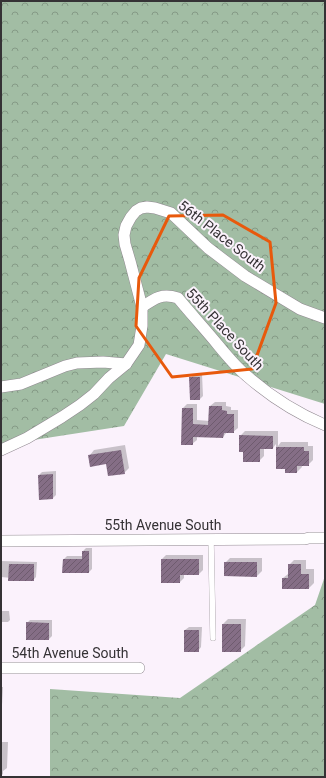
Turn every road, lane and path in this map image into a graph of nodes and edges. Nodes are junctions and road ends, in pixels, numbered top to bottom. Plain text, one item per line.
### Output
1 (142, 307) junction
2 (325, 318) edge
3 (126, 364) junction
4 (1, 387) edge
5 (325, 425) edge
6 (1, 450) edge
7 (325, 538) edge
8 (212, 539) junction
9 (1, 541) edge
10 (213, 638) dead end
11 (1, 668) edge
12 (139, 668) dead end

1 - 2 street, 56th Place South
1 - 3 street, 56th Place South
1 - 5 street, 55th Place South
3 - 4 street
3 - 6 street
7 - 8 street, 55th Avenue South
8 - 9 street, 55th Avenue South
8 - 10 lane
11 - 12 street, 54th Avenue South

